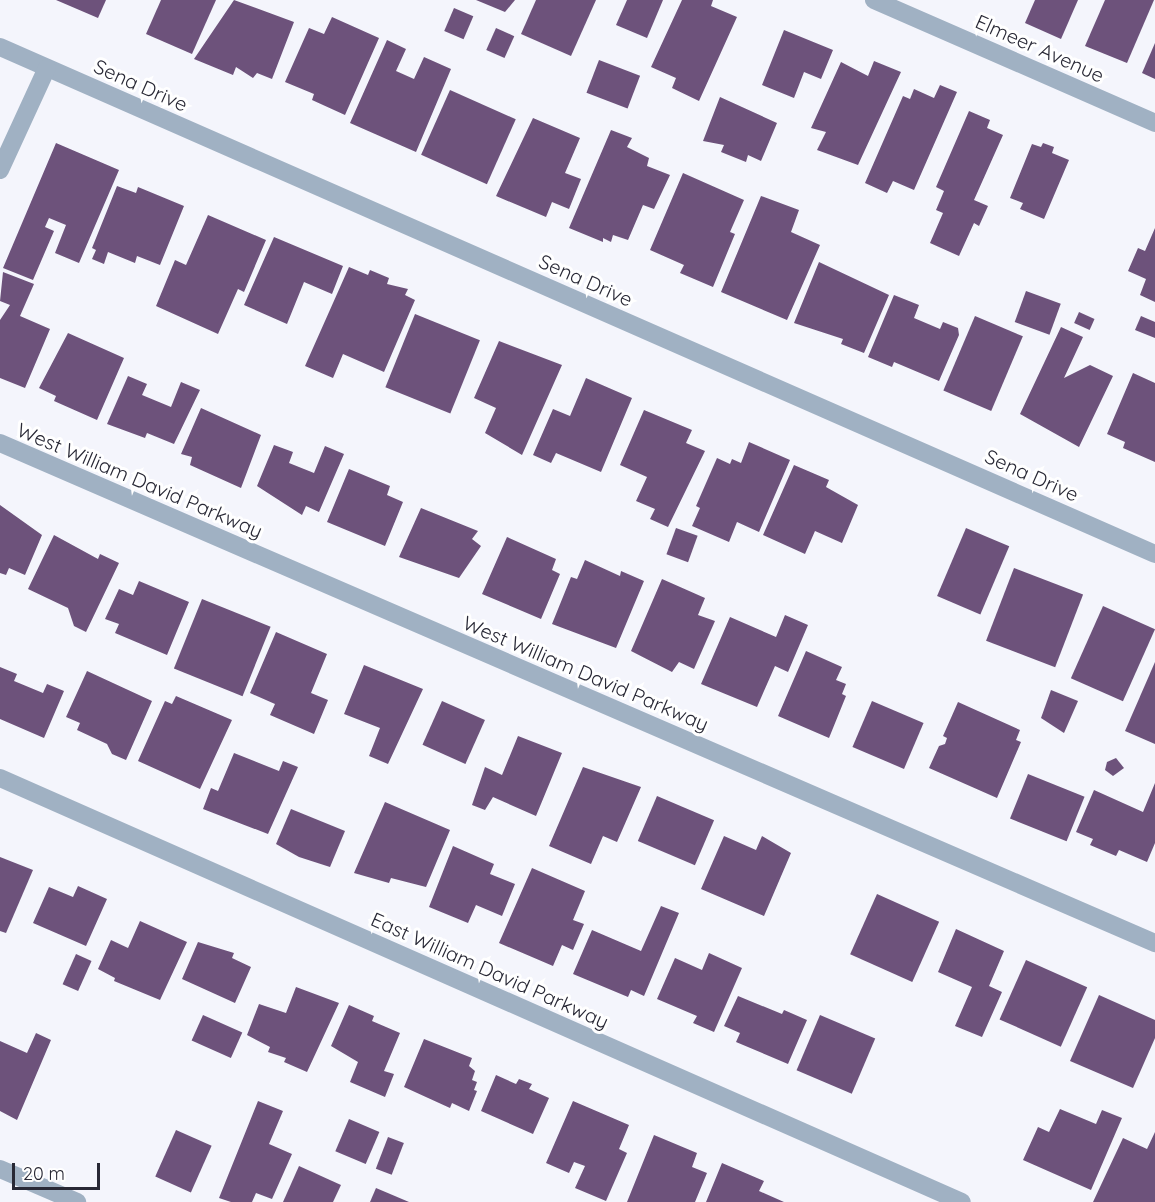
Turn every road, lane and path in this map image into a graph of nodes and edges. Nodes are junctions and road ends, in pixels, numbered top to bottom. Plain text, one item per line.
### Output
1 (874, 0) edge
2 (913, 8) edge
3 (0, 47) edge
4 (47, 68) junction
5 (1155, 123) edge
6 (0, 170) edge
7 (0, 443) edge
8 (1155, 554) edge
9 (0, 778) edge
10 (1155, 943) edge
11 (0, 1169) edge
12 (77, 1202) edge
13 (962, 1202) edge

1 - 2 street, Elmeer Avenue
2 - 5 street, Elmeer Avenue
3 - 4 street, Sena Drive
4 - 6 street
4 - 8 street, Sena Drive
7 - 10 street, West William David Parkway
9 - 13 street, East William David Parkway
11 - 12 street

